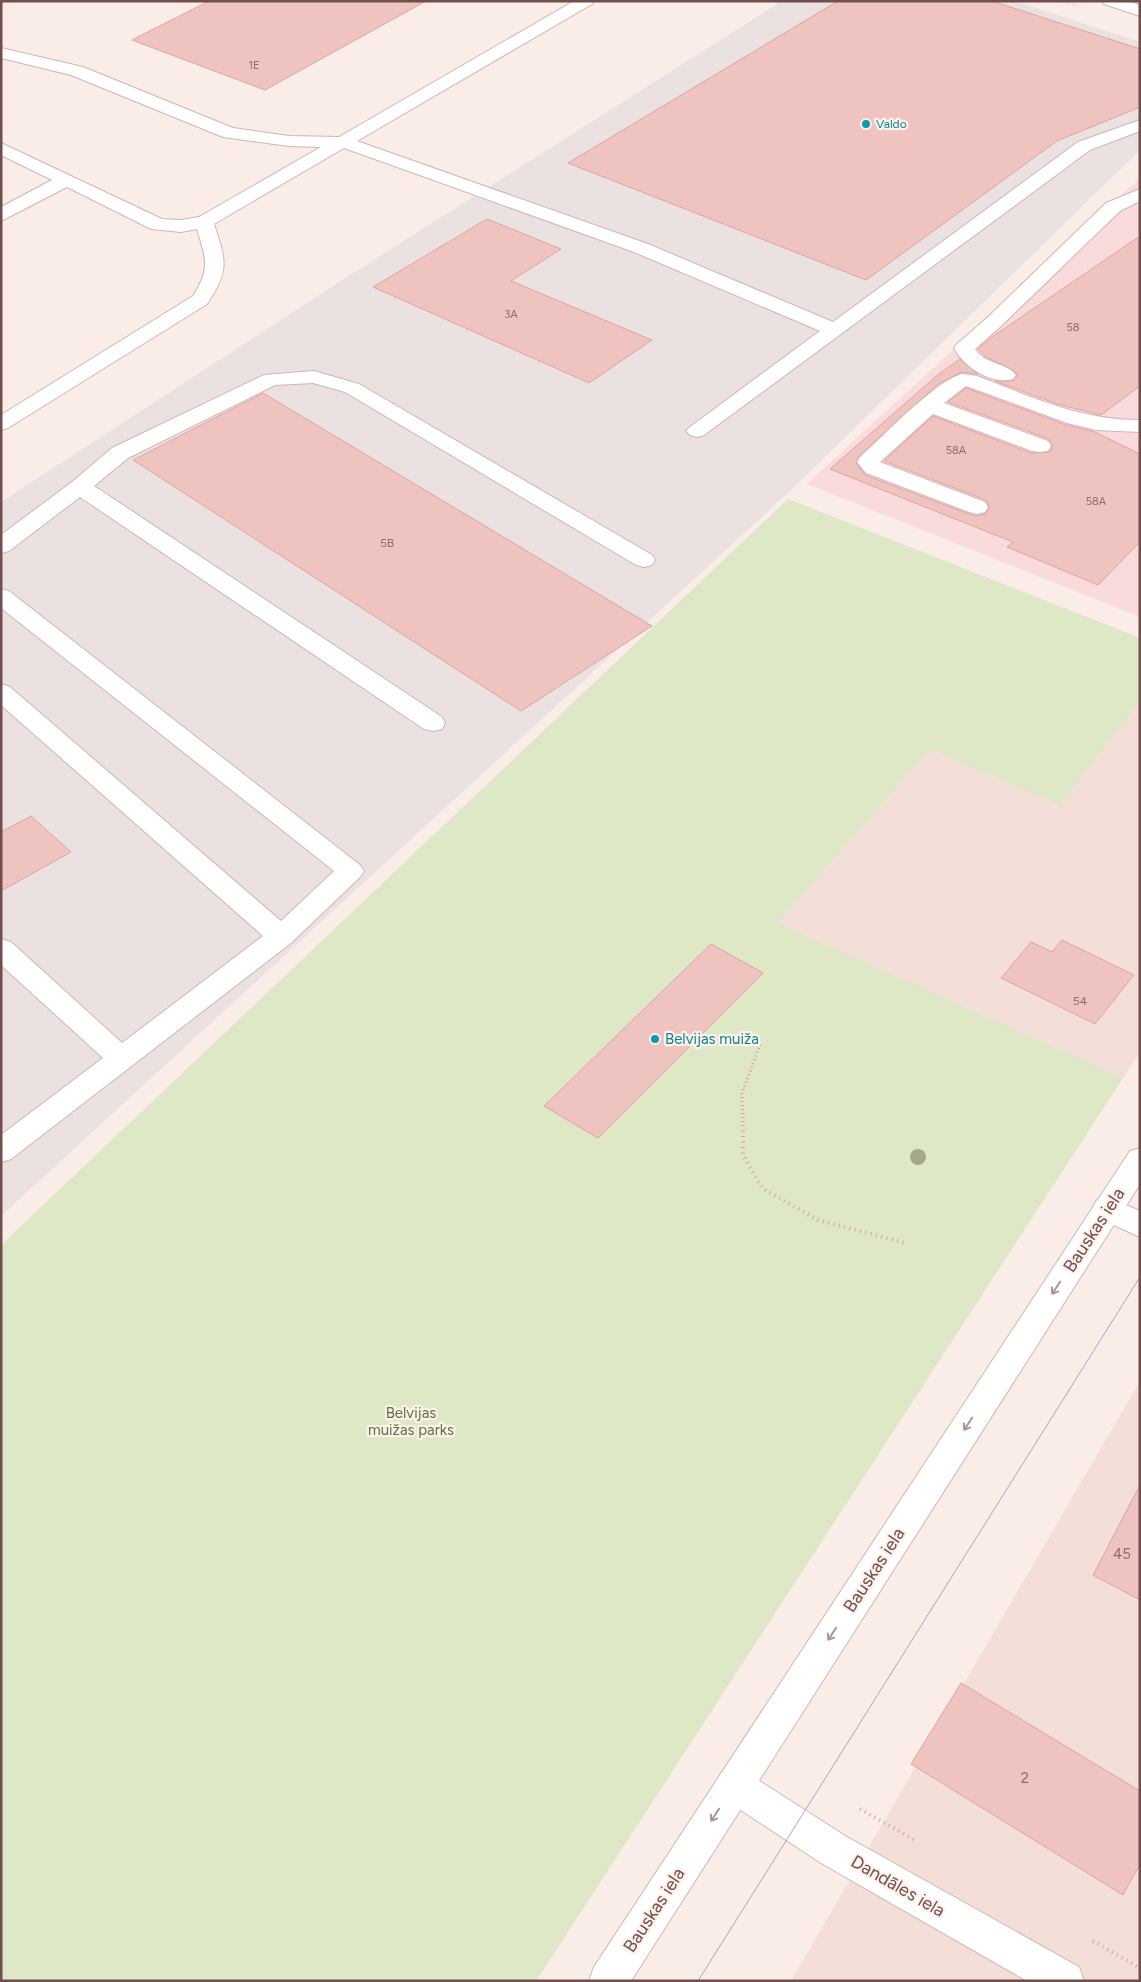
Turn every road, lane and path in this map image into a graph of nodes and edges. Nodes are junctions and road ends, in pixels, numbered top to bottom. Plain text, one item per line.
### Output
1 (586, 1) edge
2 (1110, 1) edge
3 (1140, 11) edge
4 (1, 53) edge
5 (1140, 125) edge
6 (343, 142) junction
7 (1, 148) edge
8 (67, 180) junction
9 (1140, 194) edge
10 (1, 215) edge
11 (204, 222) junction
12 (835, 330) junction
13 (929, 405) junction
14 (1140, 408) edge
15 (1, 424) edge
16 (1140, 426) edge
17 (698, 431) dead end
18 (1040, 446) dead end
19 (80, 487) junction
20 (977, 508) dead end
21 (1, 546) edge
22 (644, 560) dead end
23 (1, 596) edge
24 (5, 700) edge
25 (433, 722) dead end
26 (281, 936) junction
27 (1, 949) edge
28 (762, 1042) dead end
29 (122, 1059) junction
30 (1, 1150) edge
31 (1140, 1159) edge
32 (1107, 1209) junction
33 (1140, 1225) edge
34 (905, 1243) dead end
35 (734, 1785) junction
36 (608, 1981) edge
37 (1065, 1981) edge

1 - 6 street
2 - 3 street
4 - 6 street
5 - 12 street
6 - 11 street
6 - 12 street
7 - 8 street
8 - 10 street
8 - 11 street
9 - 14 street
11 - 15 street
12 - 17 street
13 - 16 street
13 - 18 street
13 - 20 street
19 - 21 street
19 - 22 street
19 - 25 street
23 - 26 street
24 - 26 street
26 - 29 street
27 - 29 street
28 - 34 path
29 - 30 street
31 - 32 street, Bauskas iela
32 - 33 street
32 -> 35 street, Bauskas iela
35 -> 36 street, Bauskas iela
35 - 37 street, Dandāles iela

